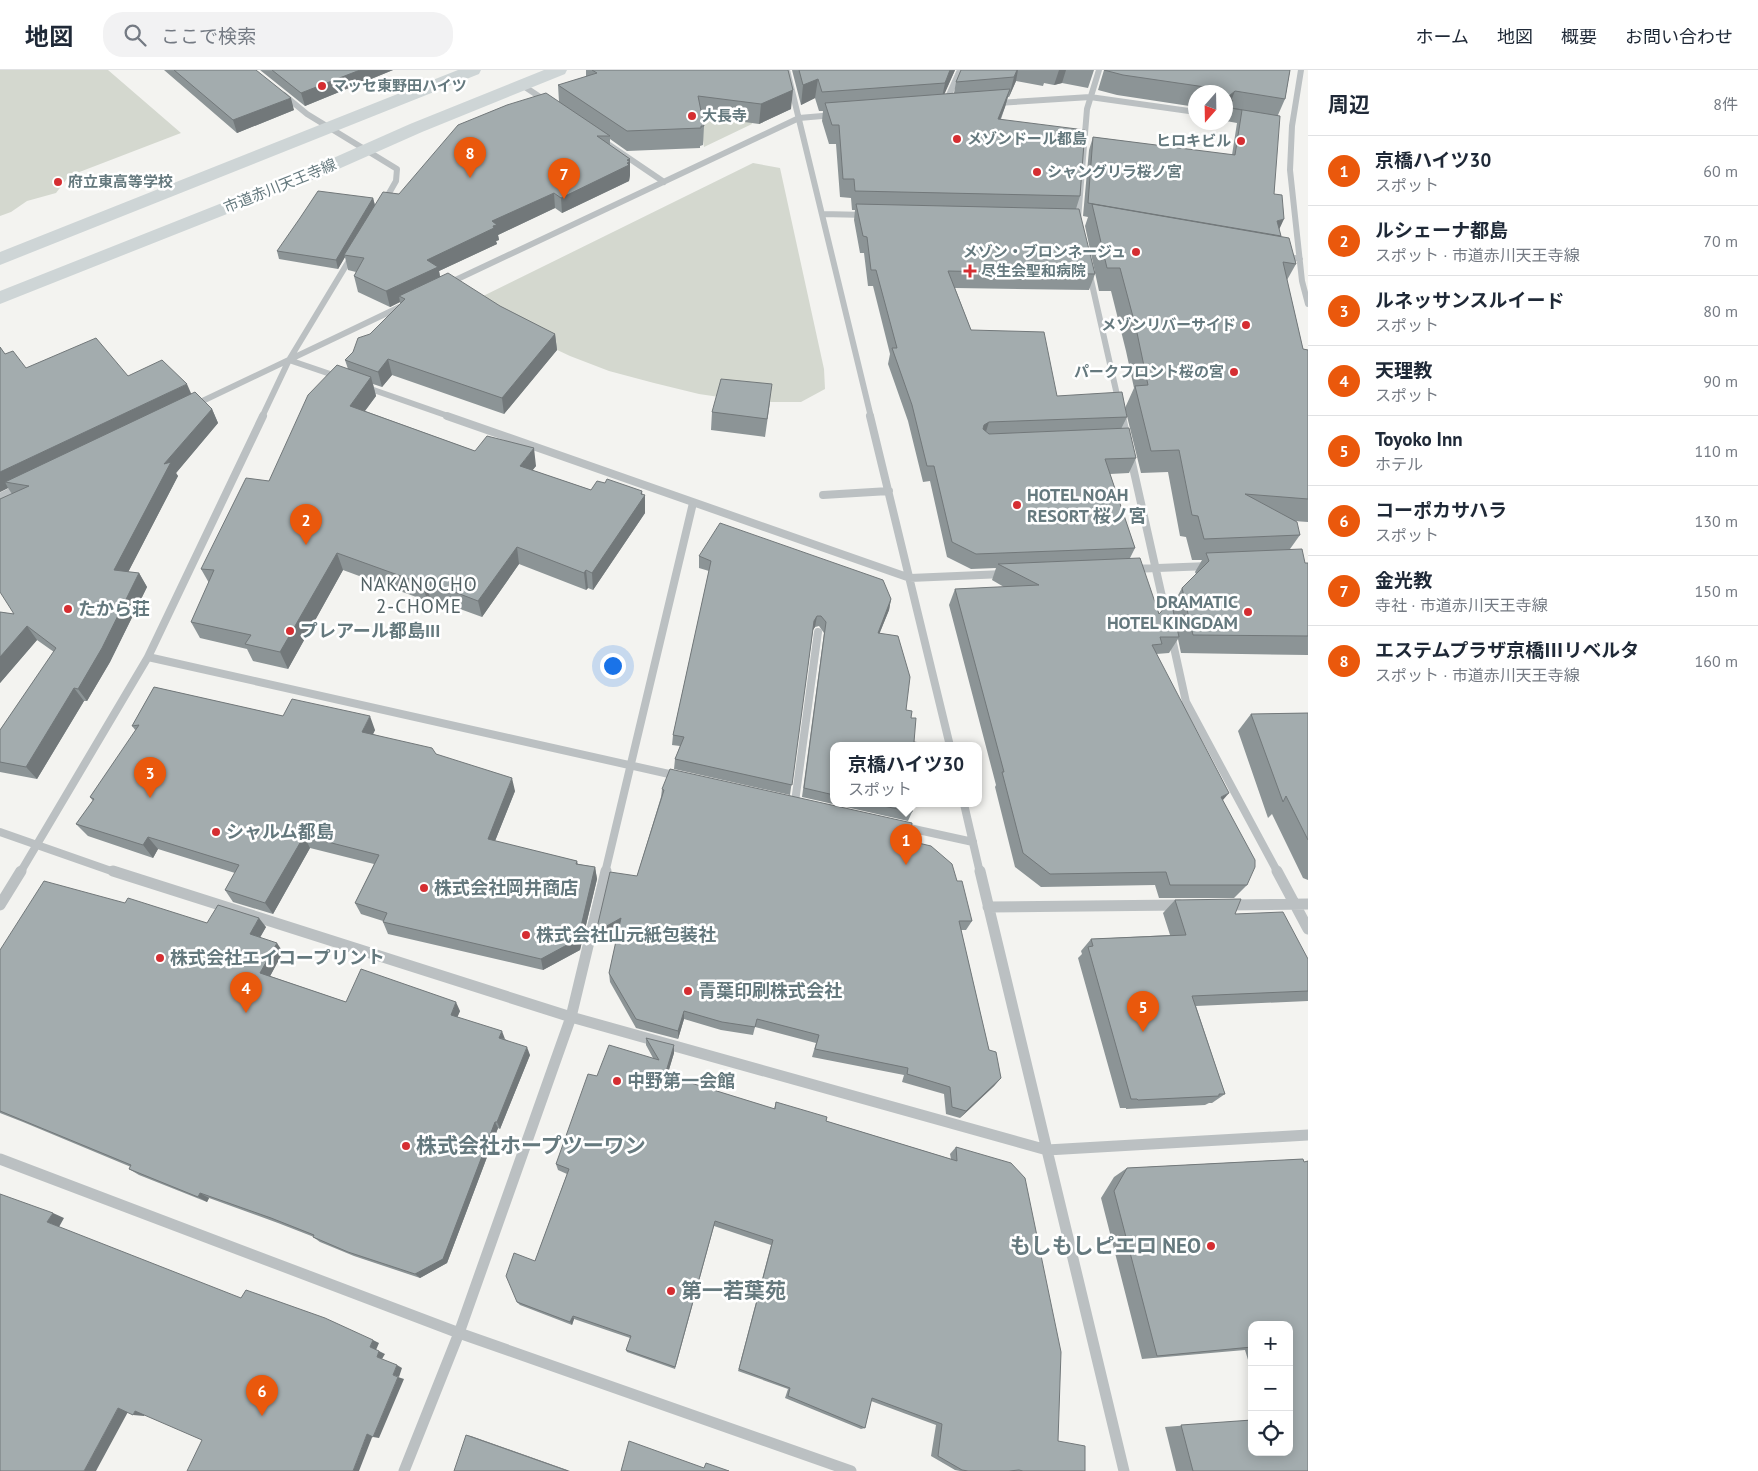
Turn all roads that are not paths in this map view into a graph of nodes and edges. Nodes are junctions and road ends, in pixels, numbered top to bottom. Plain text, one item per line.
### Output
1 (473, 70) edge
2 (558, 70) edge
3 (787, 70) edge
4 (960, 70) edge
5 (1099, 70) edge
6 (1301, 70) edge
7 (522, 85) junction
8 (281, 93) edge
9 (1090, 97) junction
10 (993, 103) edge
11 (551, 105) edge
12 (944, 106) junction
13 (954, 106) edge
14 (934, 107) edge
15 (1188, 111) edge
16 (840, 114) edge
17 (799, 118) junction
18 (1283, 125) edge
19 (1292, 126) junction
20 (328, 127) junction
21 (599, 138) edge
22 (367, 150) junction
23 (664, 182) junction
24 (378, 212) edge
25 (822, 214) junction
26 (878, 216) edge
27 (1070, 220) edge
28 (1082, 221) junction
29 (1080, 230) edge
30 (358, 245) edge
31 (1280, 255) edge
32 (0, 258) edge
33 (1300, 259) junction
34 (1089, 268) edge
35 (441, 288) edge
36 (0, 298) edge
37 (414, 300) edge
38 (1308, 304) edge
39 (289, 360) junction
40 (349, 381) edge
41 (358, 384) edge
42 (188, 408) edge
43 (1127, 438) junction
44 (1117, 439) edge
45 (27, 484) edge
46 (888, 491) junction
47 (823, 495) dead end
48 (0, 497) edge
49 (692, 503) junction
50 (1222, 565) edge
51 (1156, 568) junction
52 (1127, 570) edge
53 (1011, 574) edge
54 (910, 578) junction
55 (818, 632) edge
56 (148, 657) junction
57 (949, 742) edge
58 (631, 765) junction
59 (689, 779) edge
60 (785, 800) edge
61 (965, 807) edge
62 (886, 823) edge
63 (0, 832) edge
64 (973, 842) junction
65 (37, 846) junction
66 (1294, 904) junction
67 (1308, 904) edge
68 (0, 905) edge
69 (1195, 905) edge
70 (1215, 905) edge
71 (988, 907) junction
72 (1308, 929) edge
73 (571, 1017) junction
74 (1308, 1135) edge
75 (1047, 1150) junction
76 (0, 1159) edge
77 (459, 1333) junction
78 (404, 1471) edge
79 (851, 1471) edge
80 (1124, 1471) edge

1 - 20 main road
2 - 7 main road, 市道赤川天王寺線
3 - 17 street
4 - 12 street
5 - 9 street
6 - 19 street
7 - 11 street
7 - 22 main road, 市道赤川天王寺線
8 - 20 street
9 - 10 street
9 - 15 street
9 - 28 street
12 - 13 street
12 - 14 street
16 - 17 street
17 - 23 street
17 - 25 street
18 - 19 street
19 - 33 street
20 - 22 street
20 - 32 main road
21 - 23 street
22 - 24 street
22 - 36 main road, 市道赤川天王寺線
23 - 35 street
25 - 26 street
25 - 46 street
27 - 28 street
28 - 29 street
30 - 39 street
31 - 33 street
33 - 38 street
34 - 43 street
37 - 39 street
39 - 40 street
39 - 42 street
39 - 56 street
41 - 49 street
43 - 44 street
43 - 51 street
45 - 48 street
46 - 47 street
46 - 54 street
49 - 54 street
49 - 58 street
50 - 51 street
51 - 52 street
51 - 66 street
53 - 54 street
54 - 57 street
55 - 60 street
56 - 58 street
56 - 65 street
58 - 59 street
58 - 73 street
61 - 64 street
62 - 64 street
63 - 65 street
64 - 71 street
65 - 68 street
65 - 73 street
66 - 67 street
66 - 70 street
66 - 72 street
69 - 71 street
71 - 75 street
73 - 75 street
73 - 77 street
74 - 75 street
75 - 80 street
76 - 77 street
77 - 78 street
77 - 79 street

